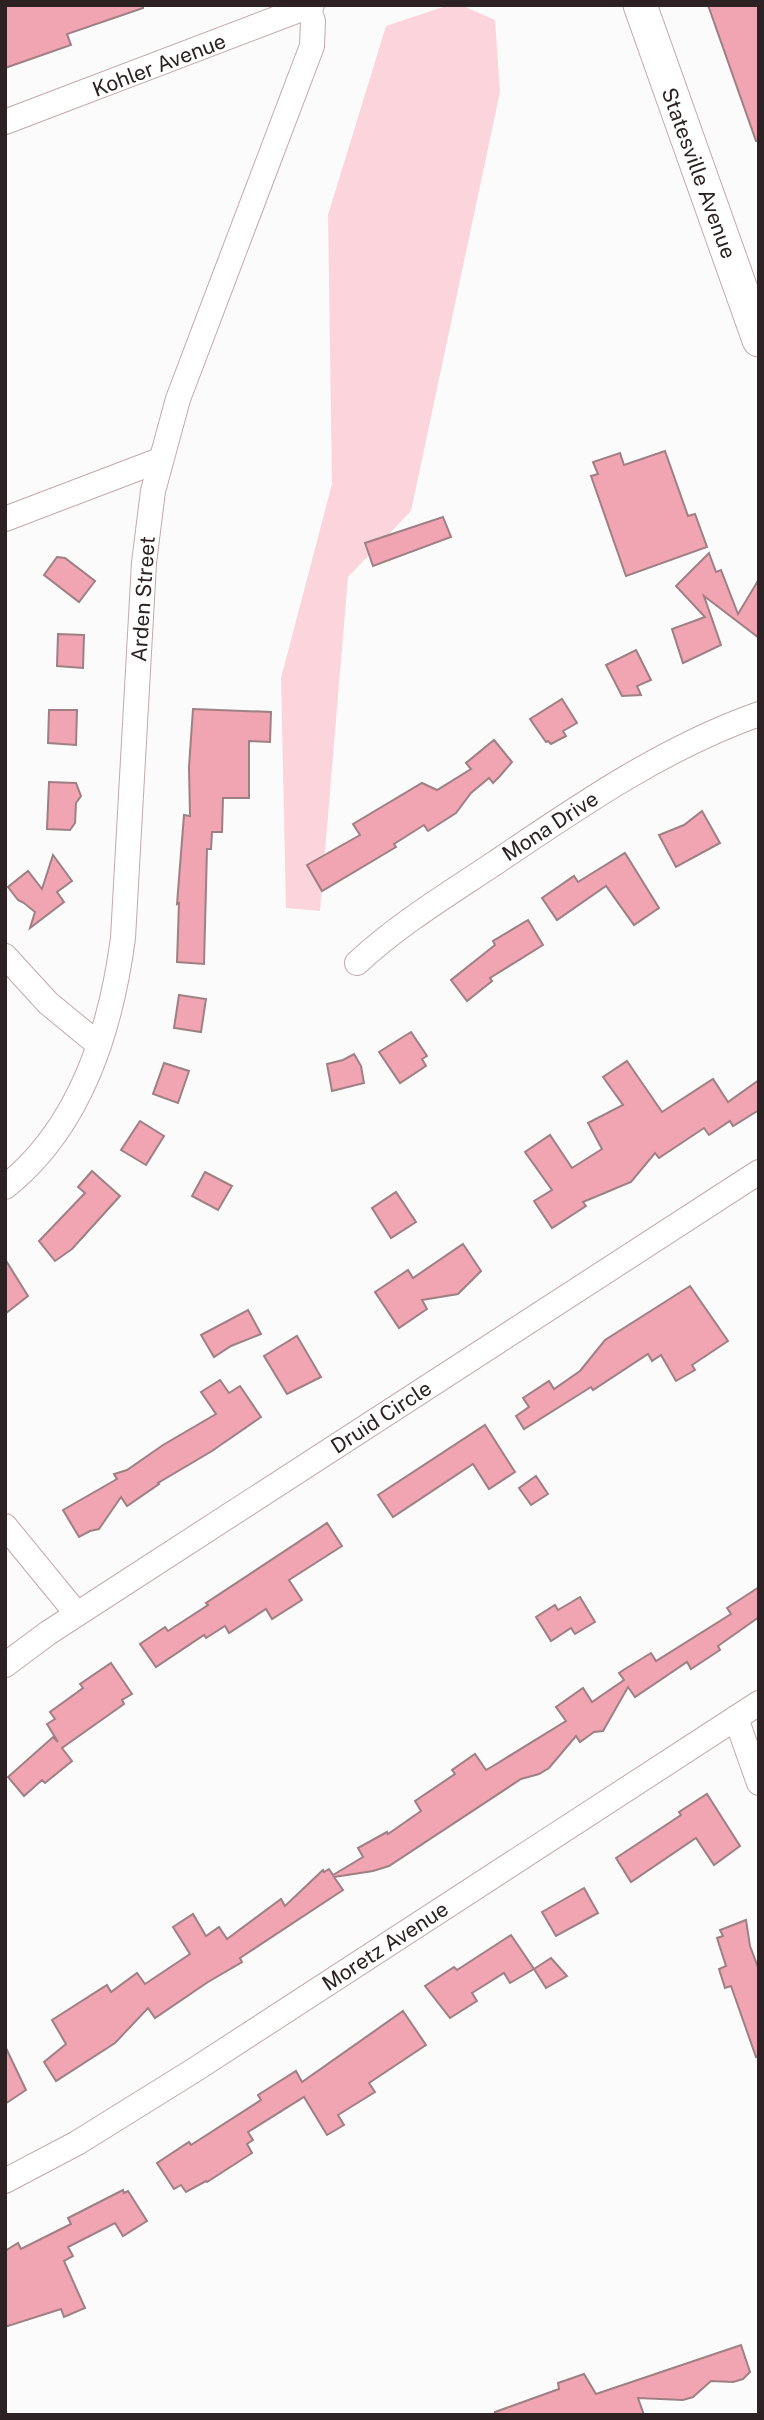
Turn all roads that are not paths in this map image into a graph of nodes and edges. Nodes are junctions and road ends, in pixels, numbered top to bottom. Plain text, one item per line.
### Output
1 (640, 5) edge
2 (310, 6) edge
3 (5, 122) edge
4 (748, 276) edge
5 (759, 340) edge
6 (160, 460) junction
7 (5, 519) edge
8 (759, 714) edge
9 (5, 956) edge
10 (357, 963) dead end
11 (99, 1045) junction
12 (759, 1172) edge
13 (5, 1187) edge
14 (5, 1526) edge
15 (77, 1614) junction
16 (5, 1665) edge
17 (759, 1703) edge
18 (736, 1718) junction
19 (759, 1783) edge
20 (5, 2181) edge

1 - 4 main road, Statesville Avenue
2 - 3 street, Kohler Avenue
2 - 6 street, Arden Street
4 - 5 main road, Statesville Avenue
6 - 7 street
6 - 11 street, Arden Street
8 - 10 street, Mona Drive
9 - 11 street
11 - 13 street, Arden Street
12 - 15 street, Druid Circle
14 - 15 street
15 - 16 street, Druid Circle
17 - 18 street, Moretz Avenue
18 - 19 street
18 - 20 street, Moretz Avenue

